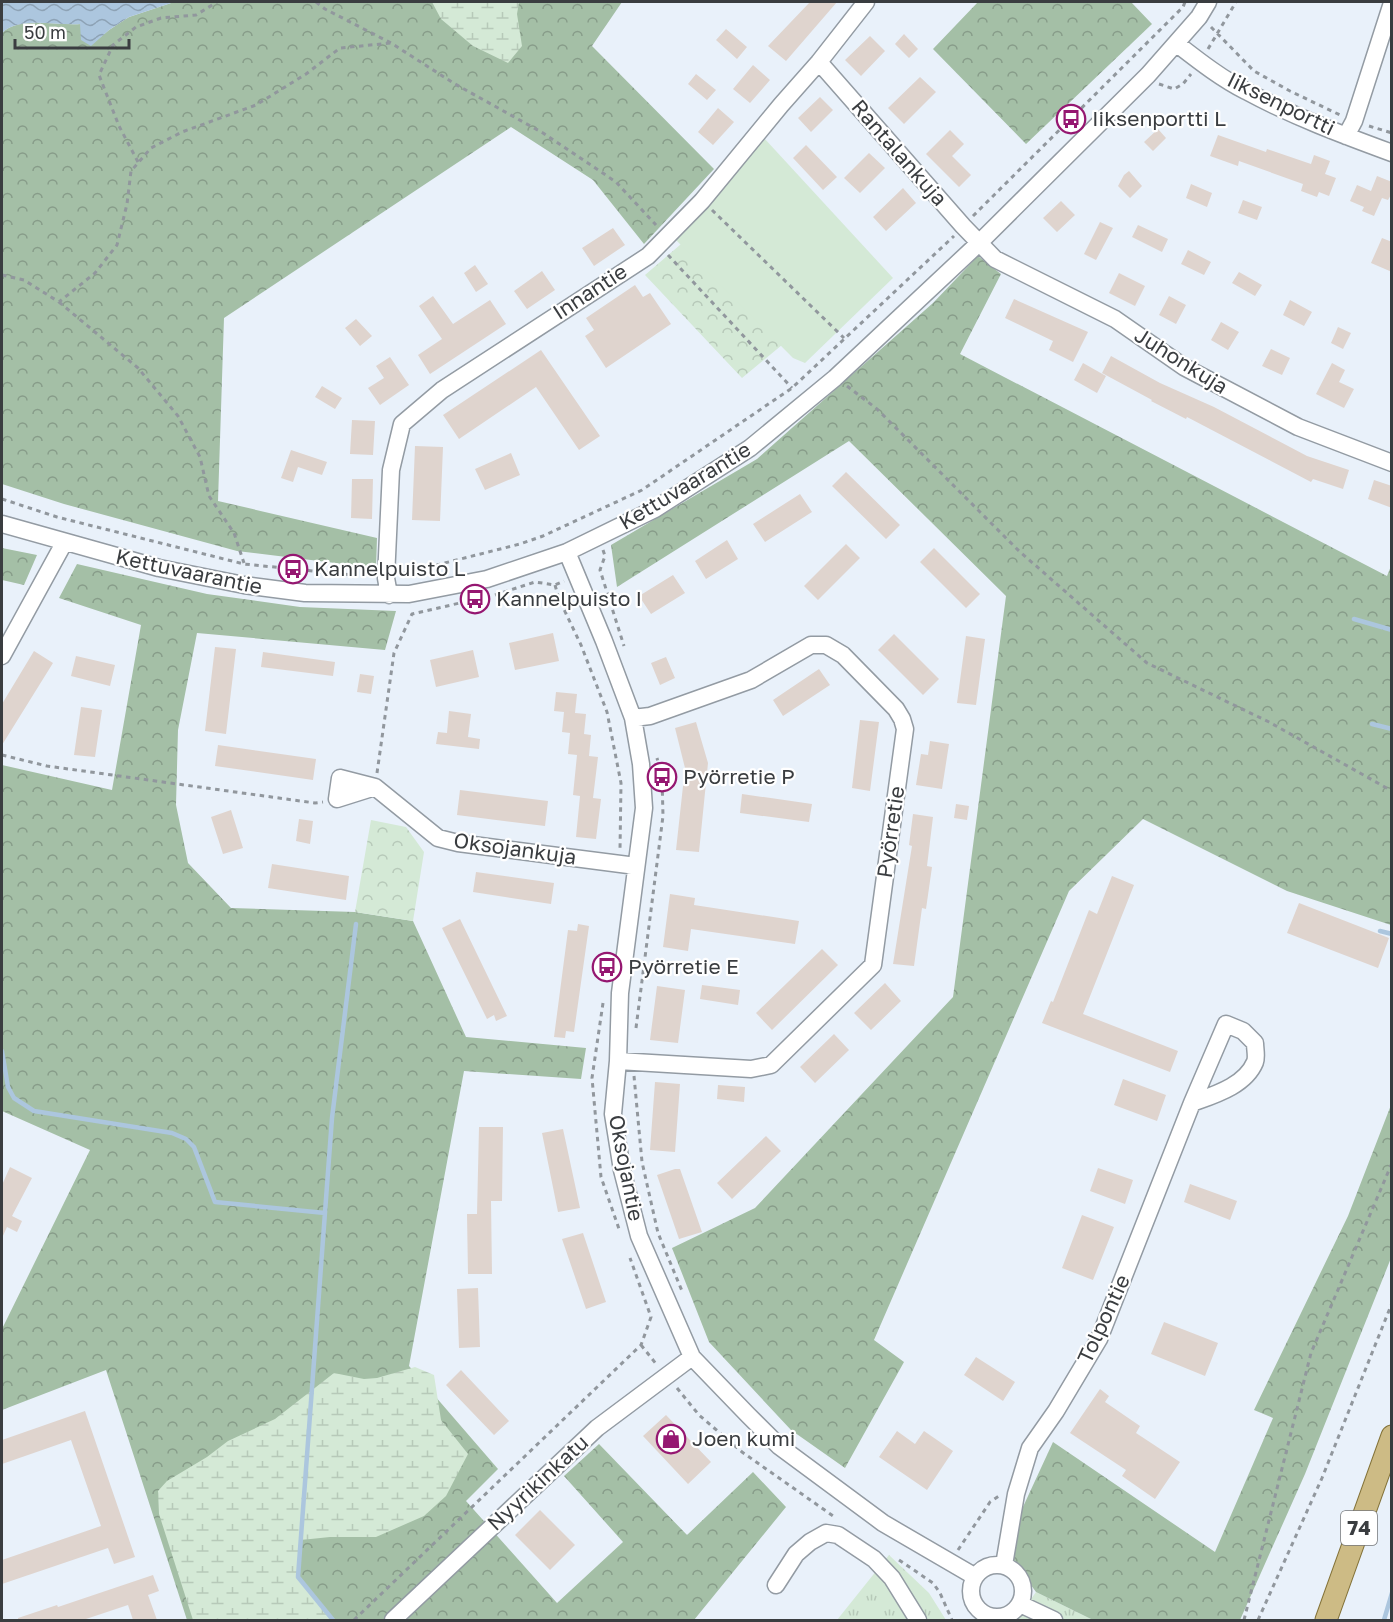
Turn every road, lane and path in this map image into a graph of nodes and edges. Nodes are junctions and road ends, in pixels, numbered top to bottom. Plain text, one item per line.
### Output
1 (217, 2) edge
2 (316, 2) edge
3 (866, 2) edge
4 (1185, 2) edge
5 (1208, 2) edge
6 (1392, 3) edge
7 (1183, 7) junction
8 (1199, 17) junction
9 (391, 44) junction
10 (1177, 44) junction
11 (819, 62) junction
12 (1350, 128) junction
13 (1392, 133) edge
14 (1392, 153) edge
15 (138, 162) junction
16 (702, 201) junction
17 (963, 226) junction
18 (663, 241) junction
19 (979, 243) junction
20 (2, 275) edge
21 (59, 302) junction
22 (844, 338) junction
23 (835, 378) junction
24 (792, 388) junction
25 (1392, 463) edge
26 (2, 499) edge
27 (2, 524) edge
28 (64, 543) junction
29 (567, 552) junction
30 (244, 564) junction
31 (577, 576) junction
32 (386, 578) junction
33 (389, 595) junction
34 (2, 656) edge
35 (633, 718) junction
36 (2, 754) edge
37 (375, 787) junction
38 (1392, 791) edge
39 (337, 799) joint
40 (636, 866) junction
41 (618, 1061) junction
42 (1192, 1104) junction
43 (1392, 1163) edge
44 (1392, 1303) edge
45 (692, 1357) junction
46 (667, 1375) junction
47 (1392, 1436) edge
48 (1016, 1494) junction
49 (841, 1522) dead end
50 (895, 1558) dead end
51 (949, 1561) junction
52 (1004, 1565) junction
53 (974, 1576) junction
54 (933, 1583) junction
55 (776, 1585) dead end
56 (1020, 1604) junction
57 (987, 1618) edge
58 (354, 1620) edge
59 (393, 1620) edge
60 (918, 1620) edge
61 (952, 1620) edge
62 (1054, 1620) edge
63 (1244, 1620) edge
64 (1258, 1620) edge
65 (1326, 1620) edge

1 - 15 path
2 - 9 path
3 - 11 street, Innantie
4 - 7 path
5 - 8 street, Kettuvaarantie
6 - 12 street
7 - 8 path
7 - 17 path
8 - 10 street, Kettuvaarantie
8 - 12 path
9 - 15 path
9 - 18 path
10 - 12 street, Iiksenportti
10 - 19 street, Kettuvaarantie
11 - 16 street, Innantie
11 - 17 street, Rantalankuja
12 - 13 path
12 - 14 street, Iiksenportti
15 - 21 path
16 - 18 street, Innantie
16 - 22 path
17 - 19 street, Rantalankuja
17 - 22 path
18 - 24 path
18 - 32 street, Innantie
19 - 23 street, Kettuvaarantie
19 - 25 street, Juhonkuja
20 - 21 path
21 - 30 path
22 - 24 path
23 - 29 street, Kettuvaarantie
23 - 38 path
24 - 32 path
26 - 30 path
27 - 28 street, Kettuvaarantie
28 - 33 street, Kettuvaarantie
28 - 34 street
29 - 31 street, Oksojantie
29 - 33 street, Kettuvaarantie
30 - 32 path
31 - 35 street, Oksojantie
31 - 37 path
32 - 33 street, Innantie
35 - 40 street, Oksojantie
35 - 41 street, Pyörretie
36 - 39 path
37 - 39 street, Oksojankuja
37 - 40 street, Oksojankuja
40 - 41 street, Oksojantie
41 - 45 street, Oksojantie
42 - 42 street, Tolpontie
42 - 48 street, Tolpontie
43 - 63 path
44 - 64 path
45 - 46 street, Nyyrikinkatu
45 - 51 street, Oksojantie
46 - 49 path
46 - 58 path
46 - 59 street, Nyyrikinkatu
47 - 65 main road, 74
48 - 51 path
48 - 52 street, Tolpontie
50 - 54 path
51 - 53 street, Oksojantie
51 - 54 path
52 - 53 street
52 - 56 street
53 - 57 street
54 - 61 path
55 - 60 street
56 - 57 street
56 - 62 street

